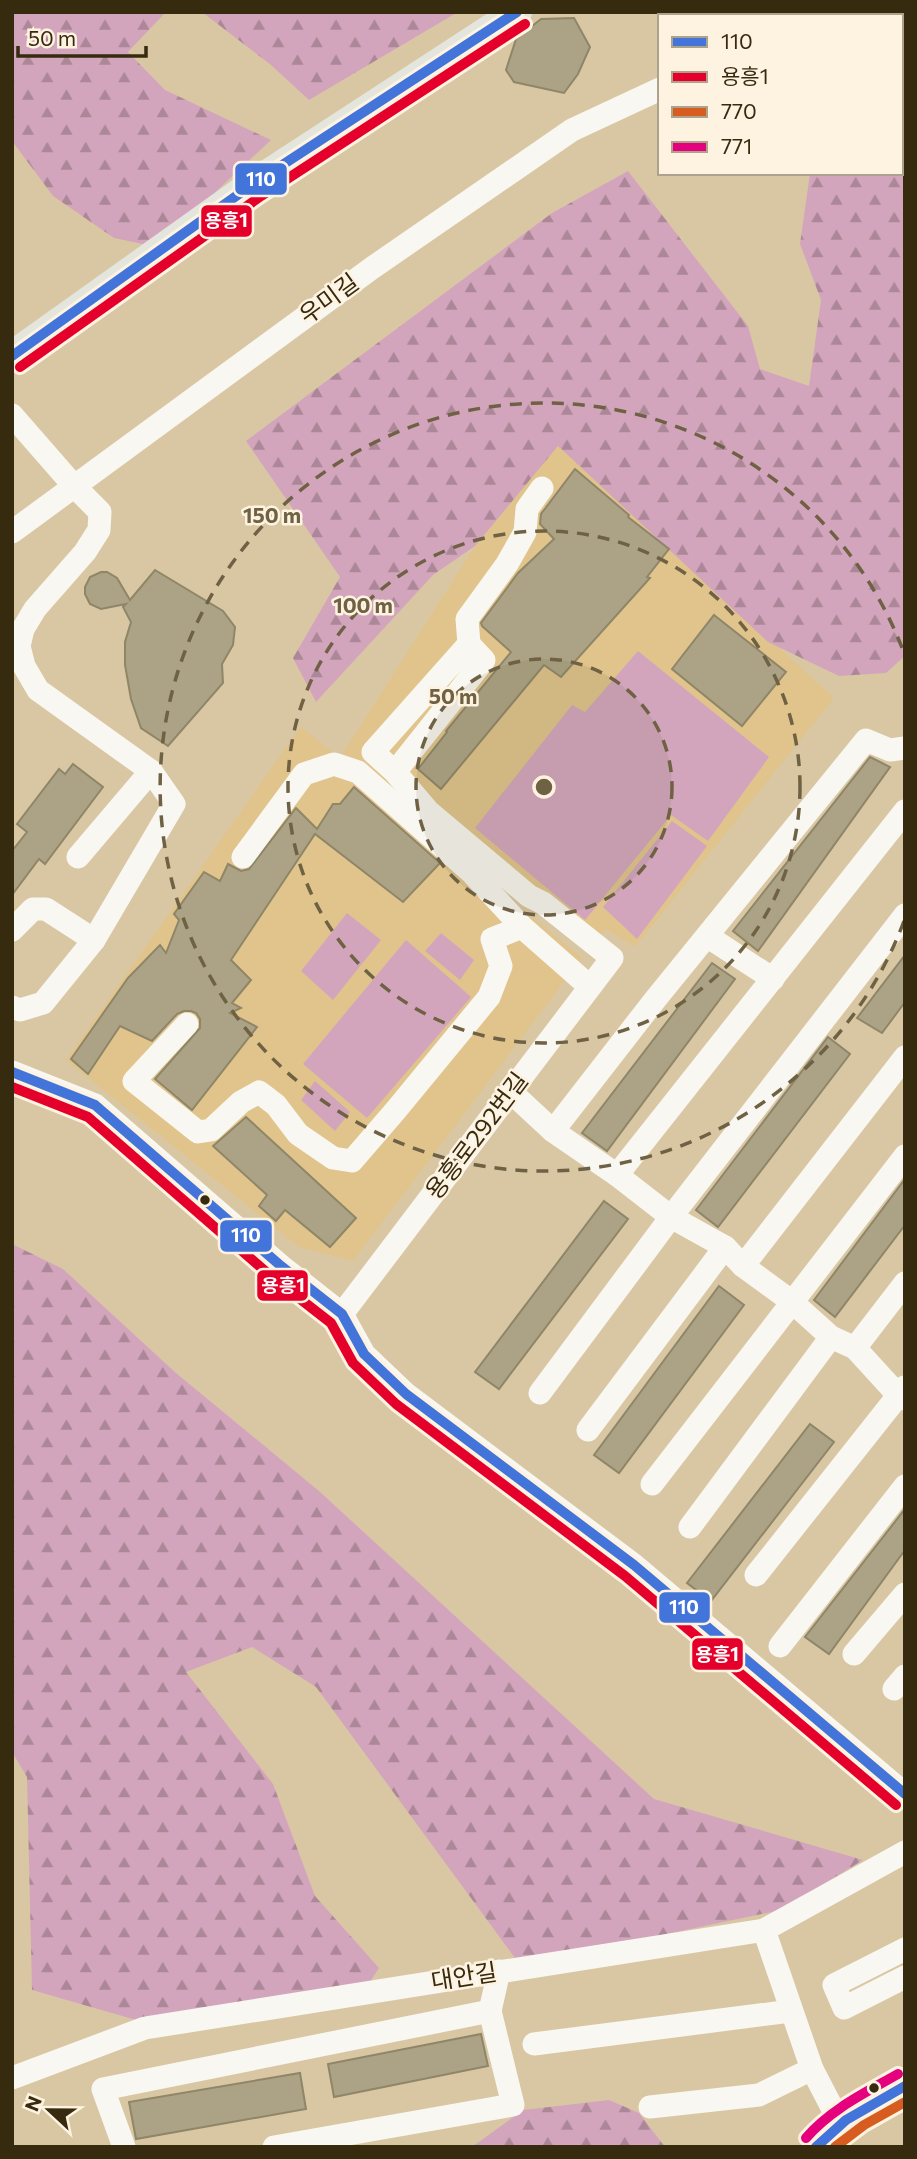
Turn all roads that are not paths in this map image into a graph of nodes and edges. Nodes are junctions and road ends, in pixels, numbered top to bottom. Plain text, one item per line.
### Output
1 (517, 12) edge
2 (658, 90) edge
3 (12, 356) edge
4 (12, 415) edge
5 (74, 486) junction
6 (542, 488) dead end
7 (12, 532) edge
8 (905, 748) edge
9 (151, 771) junction
10 (905, 811) edge
11 (78, 857) dead end
12 (243, 857) dead end
13 (905, 915) edge
14 (523, 927) junction
15 (12, 930) edge
16 (707, 936) junction
17 (94, 940) junction
18 (773, 979) junction
19 (590, 986) junction
20 (12, 1007) edge
21 (187, 1024) dead end
22 (905, 1057) edge
23 (12, 1072) edge
24 (511, 1092) junction
25 (553, 1131) junction
26 (905, 1156) edge
27 (617, 1175) junction
28 (671, 1217) junction
29 (725, 1247) junction
30 (743, 1266) junction
31 (905, 1283) edge
32 (792, 1301) junction
33 (342, 1314) junction
34 (831, 1337) junction
35 (855, 1348) junction
36 (540, 1392) dead end
37 (903, 1394) edge
38 (588, 1430) dead end
39 (652, 1484) dead end
40 (905, 1486) edge
41 (690, 1527) dead end
42 (756, 1576) dead end
43 (905, 1594) edge
44 (780, 1646) dead end
45 (855, 1654) dead end
46 (905, 1794) edge
47 (905, 1852) edge
48 (764, 1930) junction
49 (905, 1950) edge
50 (499, 1971) junction
51 (905, 1977) edge
52 (490, 2011) junction
53 (791, 2011) junction
54 (534, 2044) dead end
55 (812, 2069) junction
56 (12, 2078) edge
57 (905, 2086) edge
58 (650, 2106) dead end
59 (840, 2123) junction
60 (124, 2147) edge
61 (274, 2147) edge
62 (816, 2147) edge

1 - 3 main road
2 - 5 street, 우미길
4 - 5 street
5 - 7 street, 우미길
5 - 9 street
6 - 19 street, 용흥로292번길
8 - 16 street
9 - 11 street
9 - 17 street
10 - 18 street
12 - 14 street
13 - 28 street
14 - 19 street
14 - 21 street
15 - 17 street
16 - 18 street
16 - 25 street
17 - 20 street
18 - 27 street
19 - 24 street, 용흥로292번길
22 - 30 street
23 - 33 street
24 - 25 street
24 - 33 street, 용흥로292번길
25 - 27 street
26 - 32 street
27 - 28 street
28 - 29 street
28 - 36 street
29 - 30 street
29 - 38 street
30 - 32 street
31 - 35 street
32 - 34 street
32 - 39 street
33 - 46 street
34 - 35 street
34 - 41 street
35 - 37 street
37 - 42 street
40 - 44 street
43 - 45 street
47 - 48 street, 대안길
48 - 50 street, 대안길
48 - 53 street
49 - 51 street
50 - 52 street
50 - 56 street, 대안길
52 - 60 street
52 - 61 street
53 - 54 street
53 - 55 street
55 - 58 street
55 - 59 street
57 - 59 main road
59 - 62 main road

